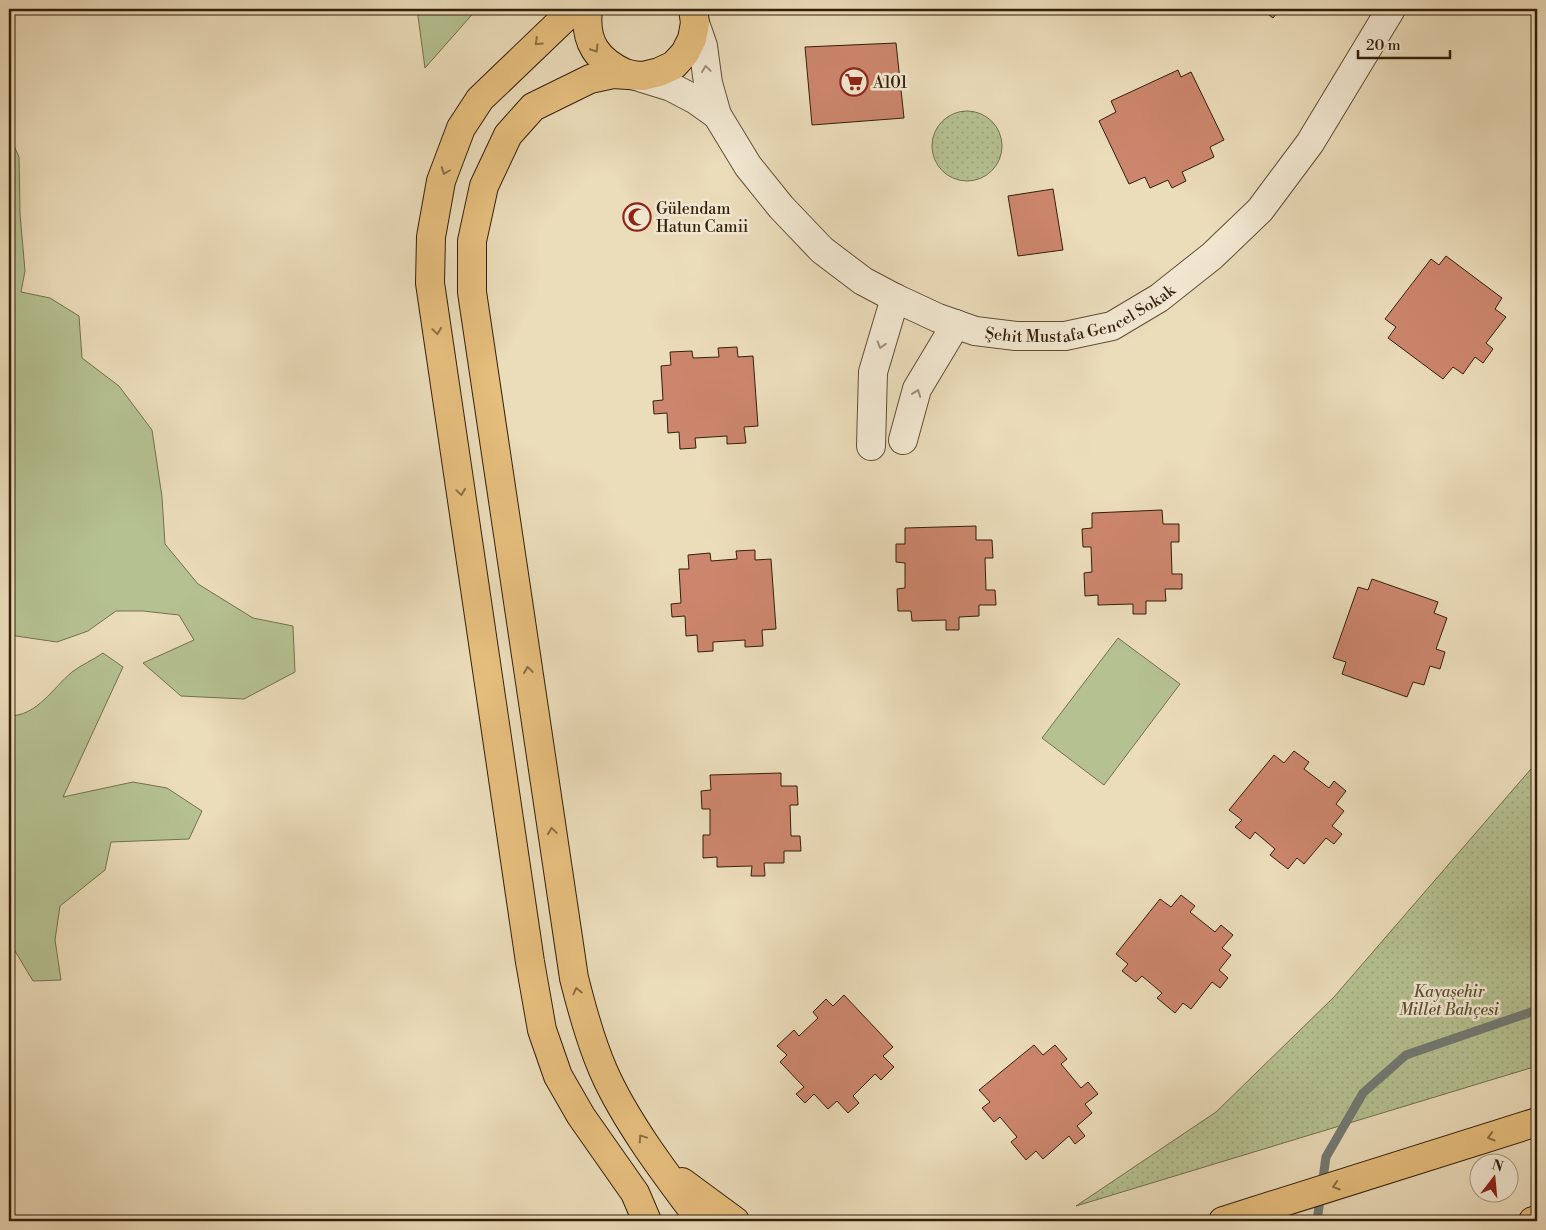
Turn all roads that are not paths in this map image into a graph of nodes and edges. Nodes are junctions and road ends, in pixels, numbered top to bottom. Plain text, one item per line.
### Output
1 (574, 9) edge
2 (588, 9) edge
3 (1391, 9) edge
4 (695, 13) edge
5 (627, 74) junction
6 (717, 115) junction
7 (895, 298) junction
8 (956, 324) junction
9 (903, 440) dead end
10 (871, 446) dead end
11 (1537, 1122) edge
12 (663, 1168) junction
13 (635, 1193) junction
14 (1537, 1220) edge
15 (647, 1221) edge
16 (656, 1221) edge
17 (701, 1221) edge
18 (735, 1221) edge
19 (1223, 1221) edge
20 (1532, 1221) edge

1 -> 13 main road
2 -> 5 main road
3 - 8 street, Şehit Mustafa Gencel Sokak
4 - 5 main road
6 -> 4 street
5 - 6 street
12 -> 5 main road
6 - 7 street, Şehit Mustafa Gencel Sokak
7 - 8 street, Şehit Mustafa Gencel Sokak
7 -> 10 street
9 -> 8 street
11 -> 19 main road
12 - 17 main road
12 - 18 main road
13 - 15 main road
13 - 16 main road
14 - 20 main road

